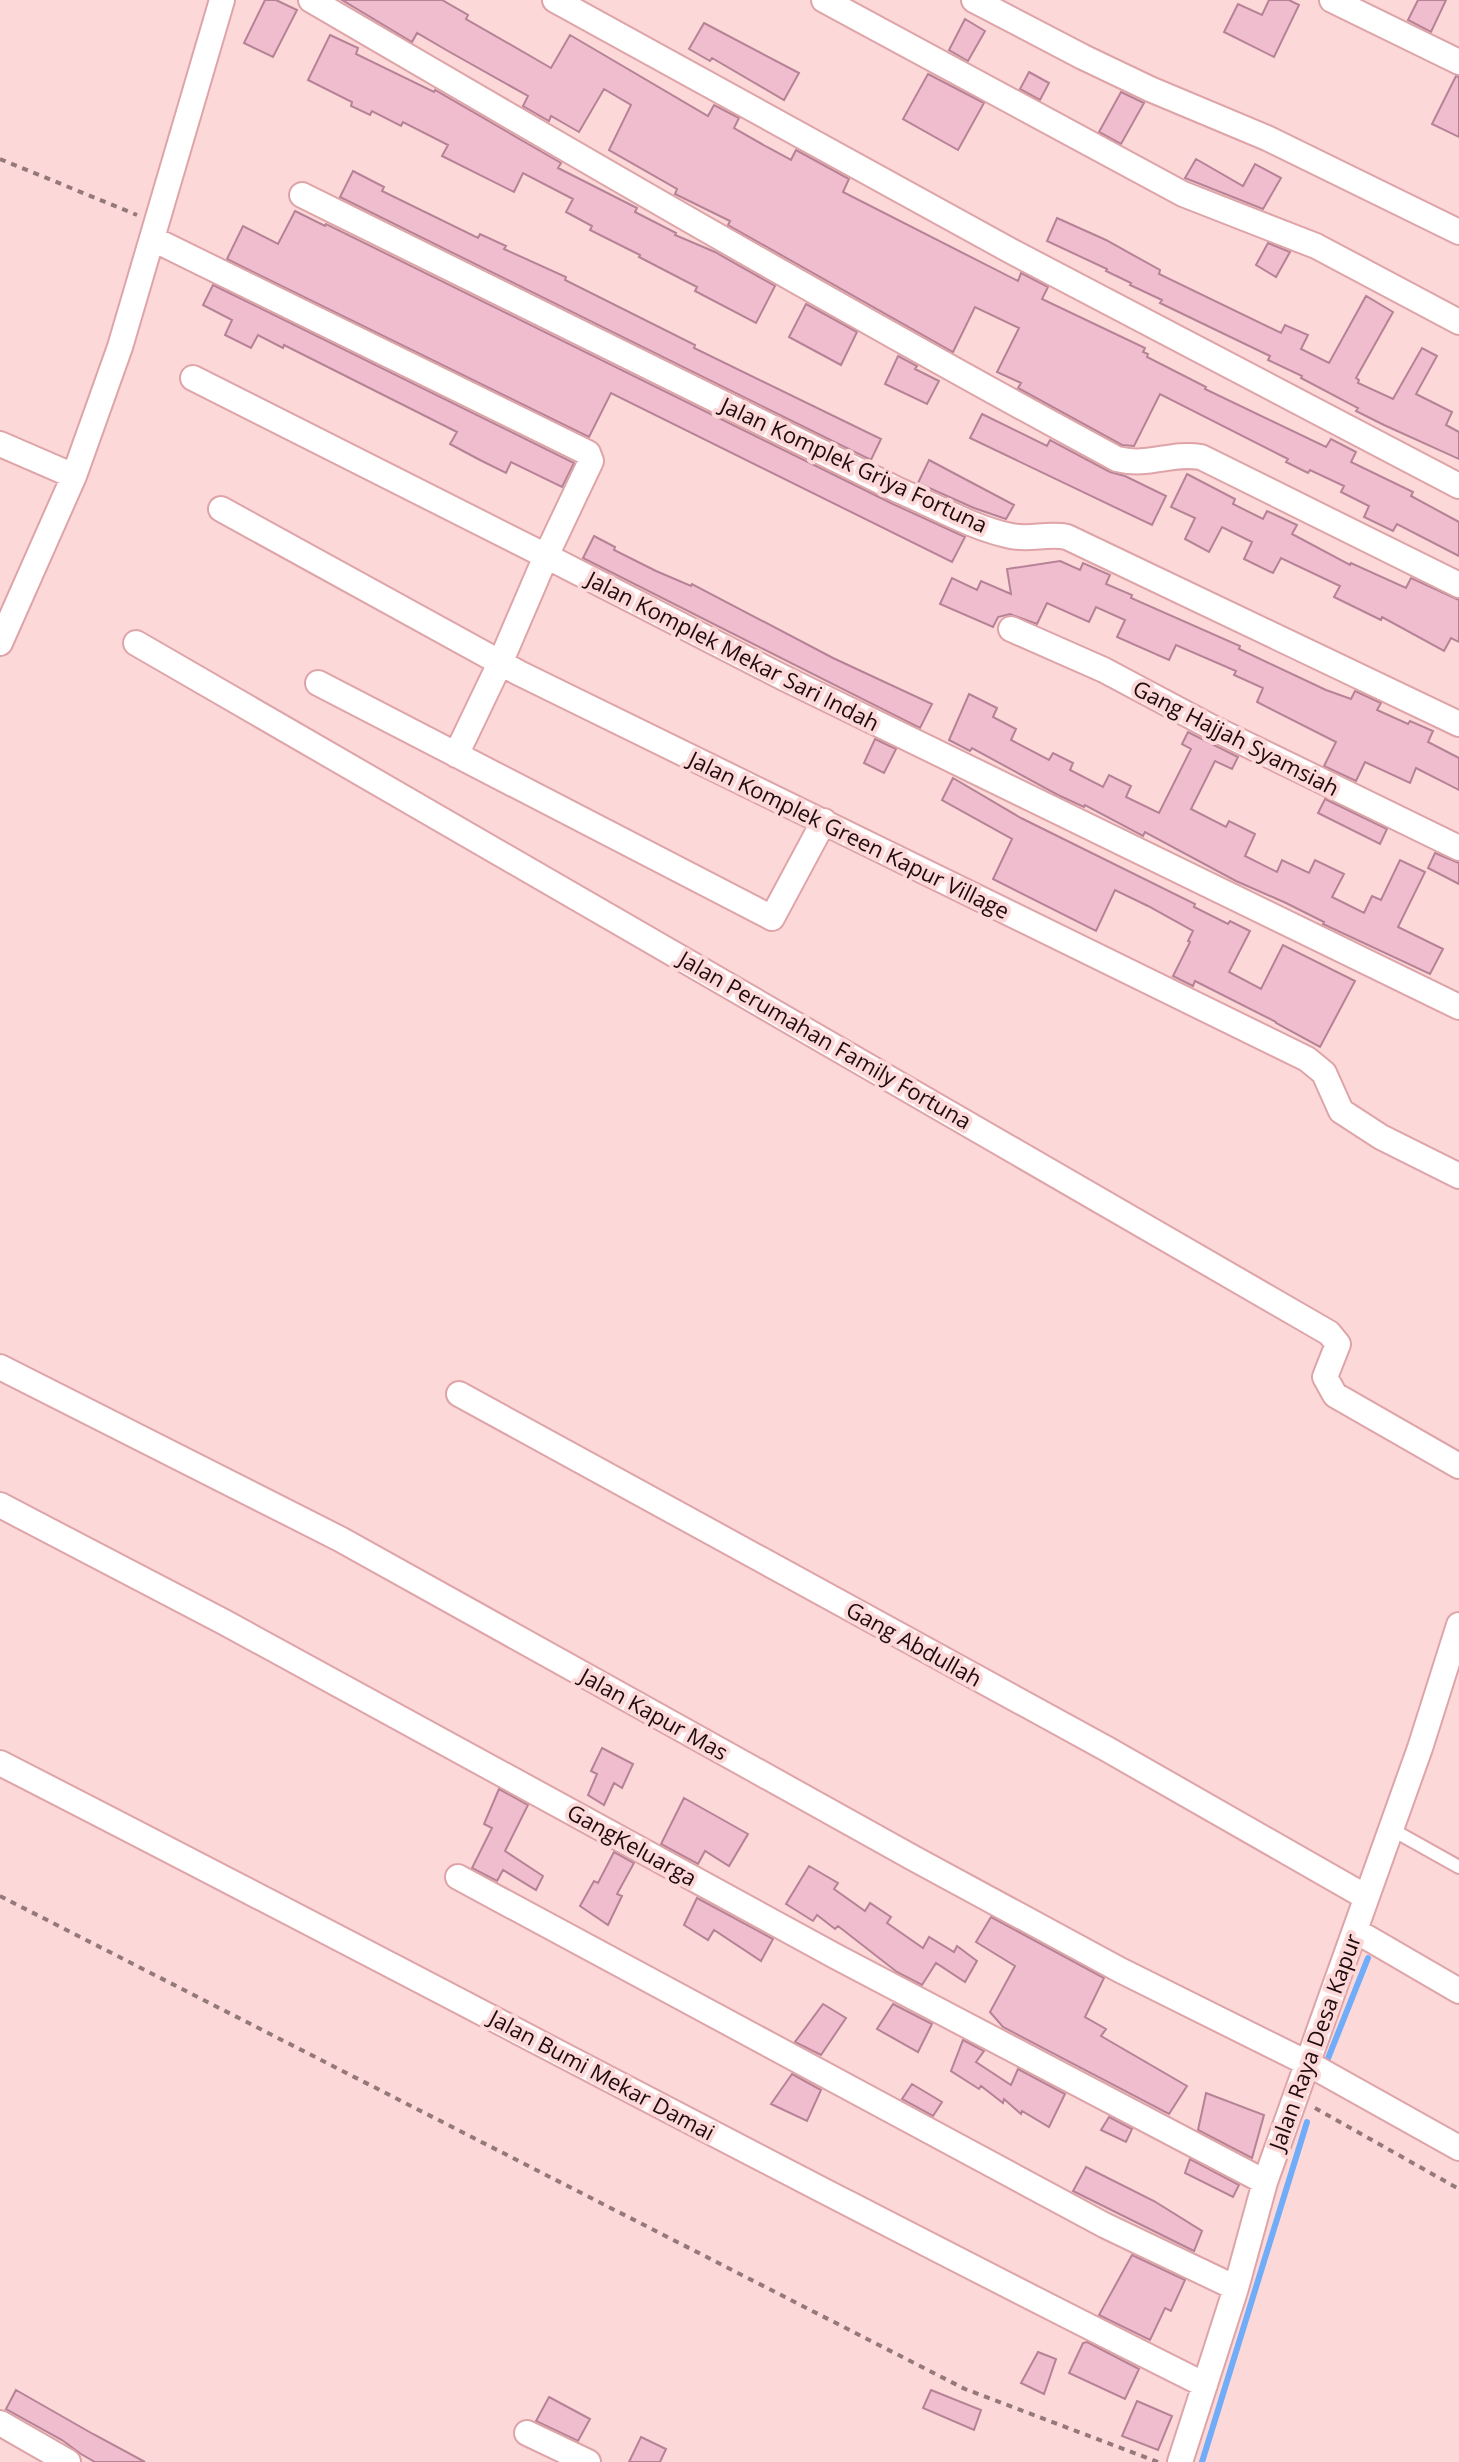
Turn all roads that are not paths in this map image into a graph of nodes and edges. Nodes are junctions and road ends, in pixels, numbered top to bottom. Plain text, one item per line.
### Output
1 (222, 0) edge
2 (311, 0) edge
3 (555, 0) edge
4 (824, 0) edge
5 (974, 0) edge
6 (1332, 0) edge
7 (1459, 62) edge
8 (302, 195) dead end
9 (155, 232) junction
10 (1459, 232) edge
11 (1459, 322) edge
12 (193, 378) dead end
13 (0, 444) edge
14 (74, 476) junction
15 (1459, 486) edge
16 (221, 509) dead end
17 (546, 556) junction
18 (1459, 585) edge
19 (1011, 629) dead end
20 (0, 643) edge
21 (136, 643) dead end
22 (501, 661) junction
23 (318, 683) dead end
24 (1459, 724) edge
25 (456, 755) junction
26 (824, 821) junction
27 (1459, 848) edge
28 (1459, 1007) edge
29 (1459, 1176) edge
30 (0, 1367) edge
31 (459, 1394) dead end
32 (1459, 1466) edge
33 (0, 1505) edge
34 (1459, 1625) edge
35 (0, 1763) edge
36 (1391, 1829) junction
37 (1459, 1867) edge
38 (458, 1877) dead end
39 (1366, 1897) junction
40 (1356, 1931) junction
41 (1459, 1991) edge
42 (1307, 2063) junction
43 (1459, 2148) edge
44 (1265, 2182) junction
45 (1236, 2288) junction
46 (1205, 2385) junction
47 (0, 2423) edge
48 (527, 2433) dead end
49 (68, 2462) edge
50 (588, 2462) edge
51 (1180, 2462) edge

1 - 9 street
2 - 18 street
3 - 15 street
4 - 11 street
5 - 10 street
6 - 7 street
8 - 24 street, Jalan Komplek Griya Fortuna
9 - 14 street
9 - 17 street
12 - 17 street, Jalan Komplek Mekar Sari Indah
13 - 14 street
14 - 20 street
16 - 22 street, Jalan Komplek Green Kapur Village
17 - 22 street
17 - 28 street, Jalan Komplek Mekar Sari Indah
19 - 27 street, Gang Hajjah Syamsiah
21 - 32 street, Jalan Perumahan Family Fortuna
22 - 25 street
22 - 26 street, Jalan Komplek Green Kapur Village
23 - 25 street
25 - 26 street
26 - 29 street, Jalan Komplek Green Kapur Village
30 - 42 street, Jalan Kapur Mas
31 - 39 street, Gang Abdullah
33 - 44 street, GangKeluarga
34 - 36 street, Jalan Raya Desa Kapur
35 - 46 street, Jalan Bumi Mekar Damai
36 - 37 lane
36 - 39 street, Jalan Raya Desa Kapur
38 - 45 street
39 - 40 street, Jalan Raya Desa Kapur
40 - 41 street
40 - 42 street, Jalan Raya Desa Kapur
42 - 43 street, Jalan Kapur Mas
42 - 44 street, Jalan Raya Desa Kapur
44 - 45 street, Jalan Raya Desa Kapur
45 - 46 street, Jalan Raya Desa Kapur
46 - 51 street, Jalan Raya Desa Kapur
47 - 49 street
48 - 50 street

